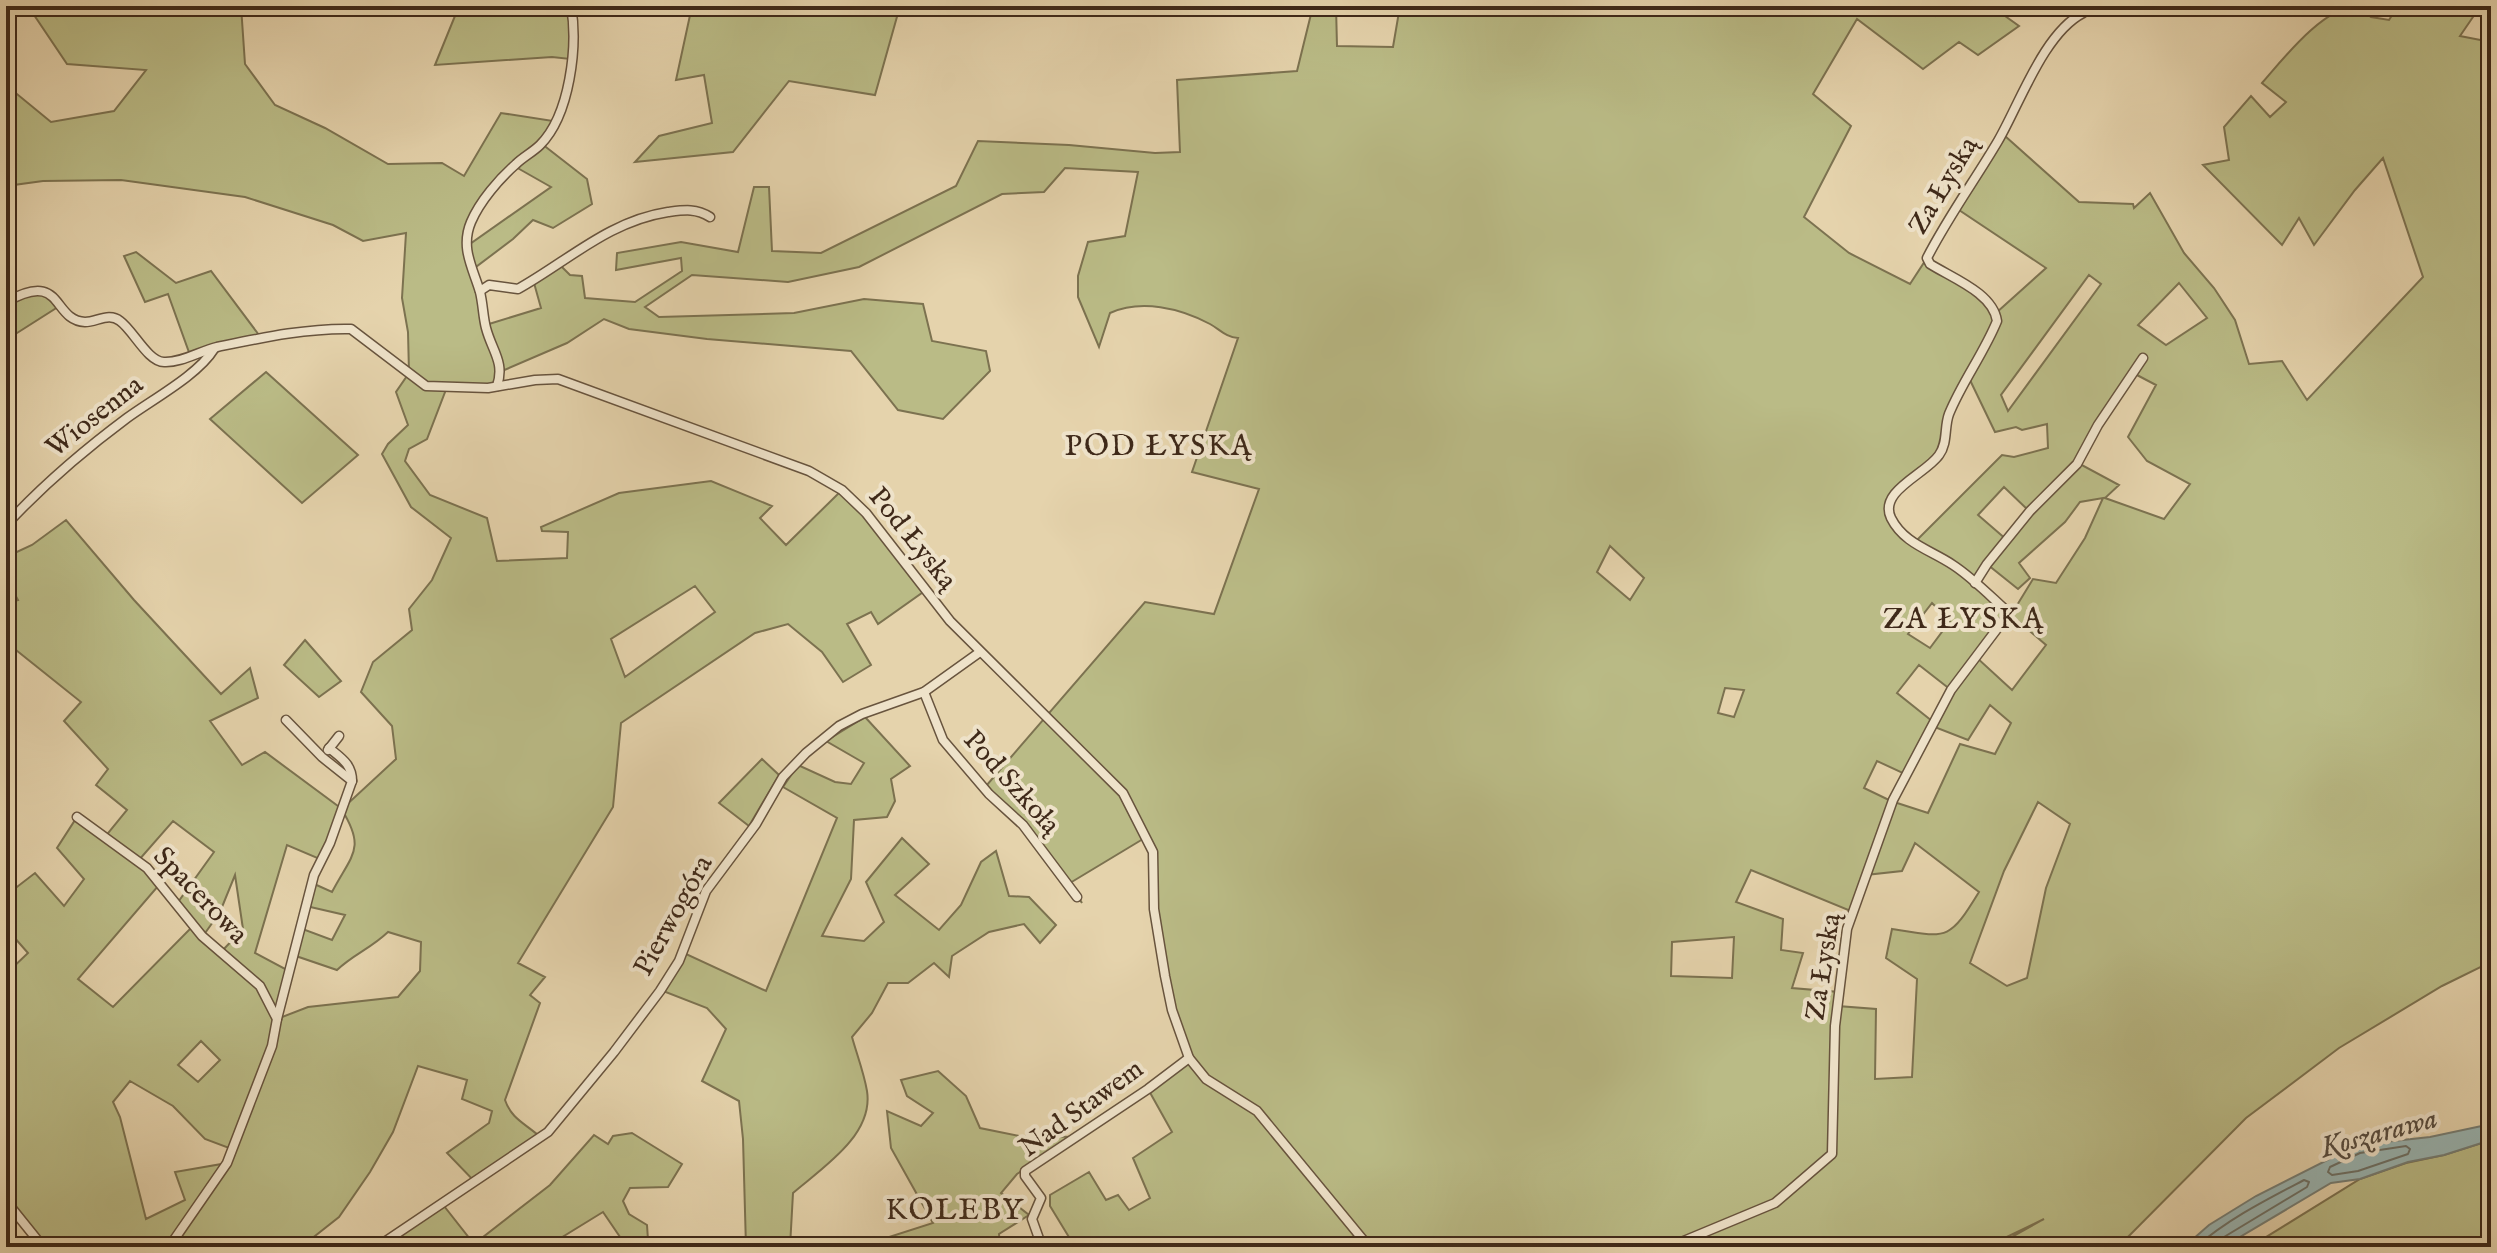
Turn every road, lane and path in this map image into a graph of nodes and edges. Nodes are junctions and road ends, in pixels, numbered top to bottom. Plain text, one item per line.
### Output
1 (571, 6) edge
2 (2083, 13) dead end
3 (710, 217) dead end
4 (480, 291) junction
5 (6, 302) edge
6 (215, 348) junction
7 (2143, 358) dead end
8 (497, 386) junction
9 (6, 525) edge
10 (1975, 583) junction
11 (980, 652) junction
12 (924, 692) junction
13 (286, 720) dead end
14 (339, 736) dead end
15 (329, 748) junction
16 (322, 757) junction
17 (352, 781) junction
18 (77, 817) dead end
19 (1077, 897) dead end
20 (277, 1019) junction
21 (1189, 1058) junction
22 (6, 1201) edge
23 (43, 1247) edge
24 (169, 1247) edge
25 (377, 1247) edge
26 (1042, 1247) edge
27 (1369, 1247) edge
28 (1649, 1247) edge

1 - 4 street
2 - 10 street, Za Łyską
3 - 4 street
4 - 8 street
5 - 6 street, Pod Łyską
6 - 8 street, Pod Łyską
6 - 9 street, Wiosenna
7 - 10 street
8 - 11 street, Pod Łyską
10 - 28 street, Za Łyską
11 - 12 street, Pierwogóra
11 - 21 street, Pod Łyską
12 - 19 street, Pod Szkołą
12 - 25 street, Pierwogóra
13 - 16 street
14 - 15 street
15 - 16 street
15 - 17 street
16 - 17 street
17 - 20 street
18 - 20 street, Spacerowa
20 - 24 street
21 - 26 street, Nad Stawem
21 - 27 street
22 - 23 street

